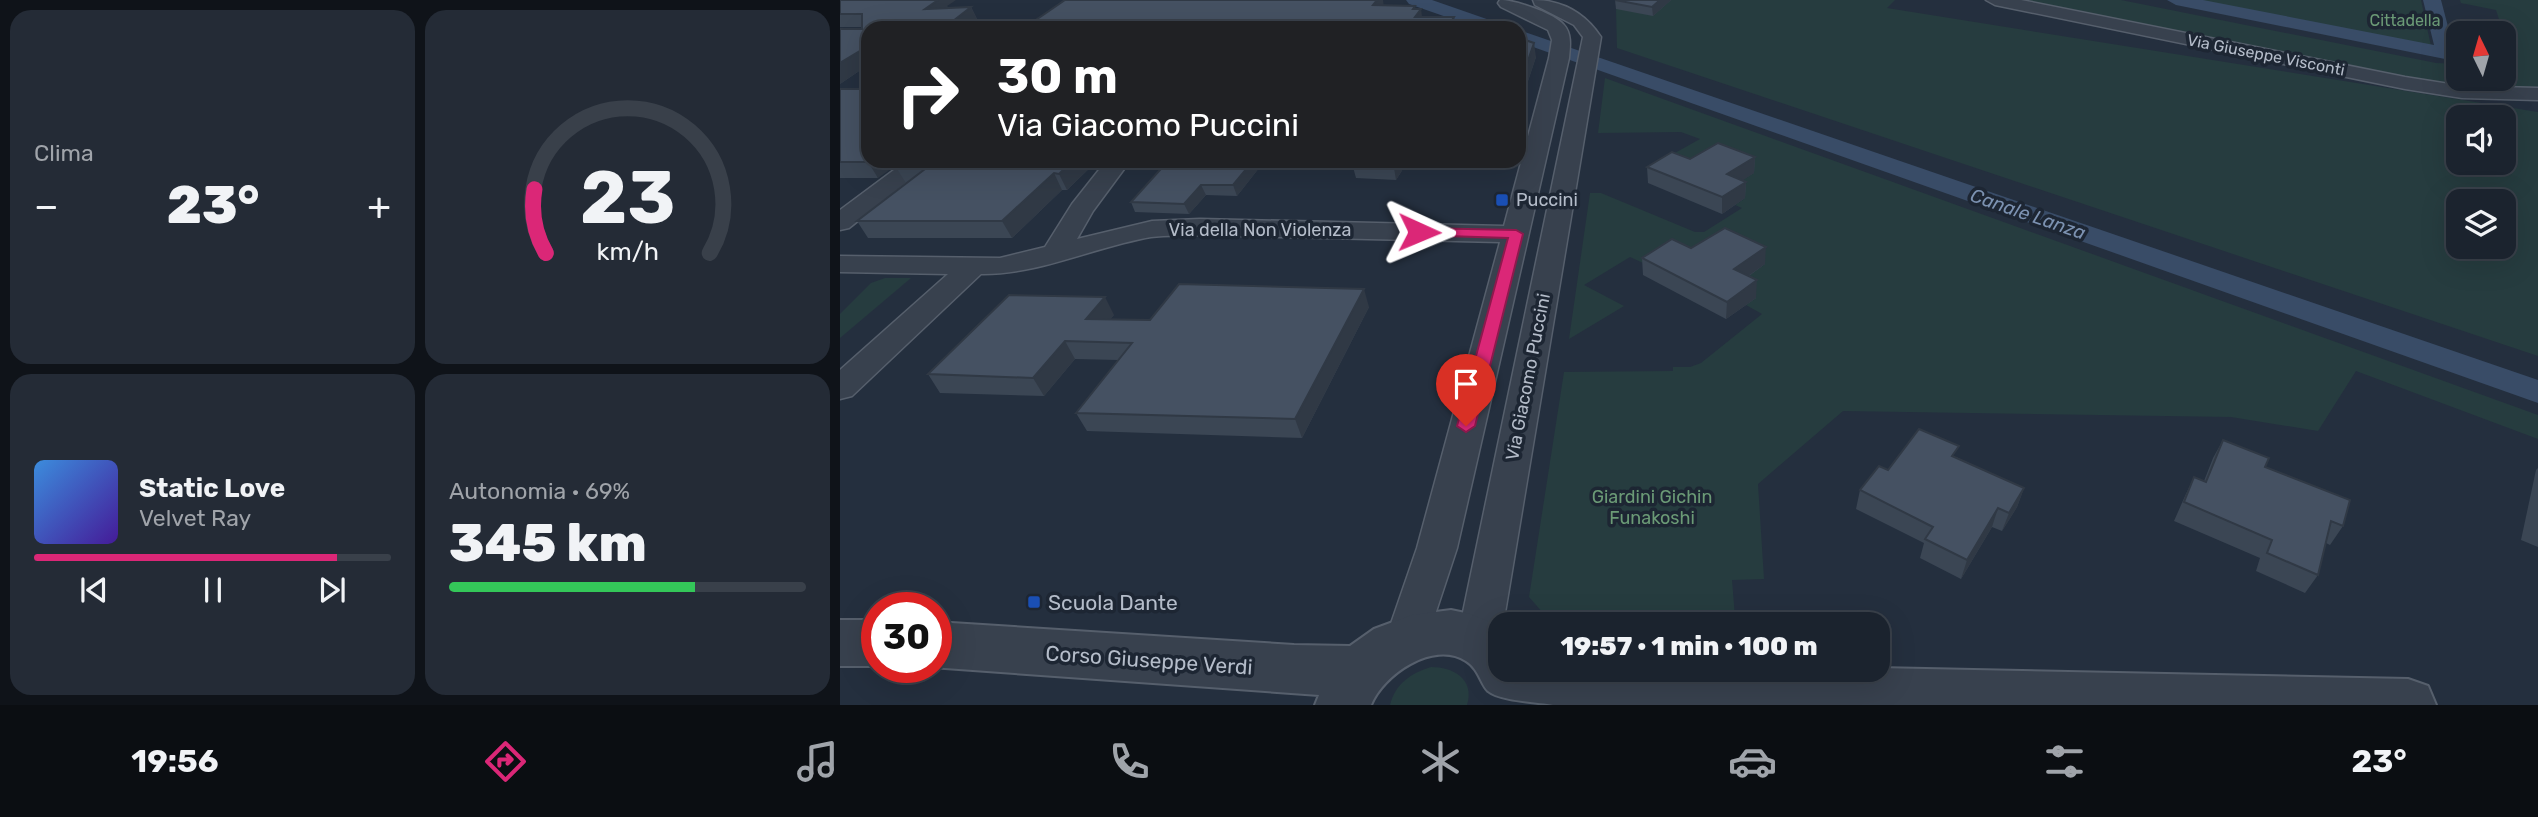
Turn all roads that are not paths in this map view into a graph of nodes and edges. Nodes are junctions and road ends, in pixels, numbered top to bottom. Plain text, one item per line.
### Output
1 (1528, 0) edge
2 (1540, 0) edge
3 (1996, 0) edge
4 (1499, 2) edge
5 (1574, 53) junction
6 (2538, 94) edge
7 (1579, 113) junction
8 (1546, 114) junction
9 (911, 168) edge
10 (1113, 168) edge
11 (840, 222) edge
12 (1516, 234) junction
13 (1054, 255) junction
14 (840, 264) edge
15 (973, 266) junction
16 (840, 388) edge
17 (1498, 612) edge
18 (1408, 638) junction
19 (840, 642) edge
20 (861, 643) edge
21 (952, 646) edge
22 (1488, 659) edge
23 (1568, 682) edge
24 (1352, 688) edge
25 (2408, 705) edge

1 - 4 street
2 - 5 street
3 - 6 street, Via Giuseppe Visconti
4 - 5 street
5 - 7 street, Via Giacomo Puccini
5 - 8 street
7 - 8 street
7 - 17 street, Via Giacomo Puccini
8 - 12 street
9 - 11 street
10 - 13 street
12 - 13 street, Via della Non Violenza
12 - 18 street
13 - 15 street, Via della Non Violenza
14 - 15 street, Via della Non Violenza
15 - 16 street
18 - 22 street
18 - 24 street
19 - 20 street
21 - 24 street, Corso Giuseppe Verdi
23 - 25 street

